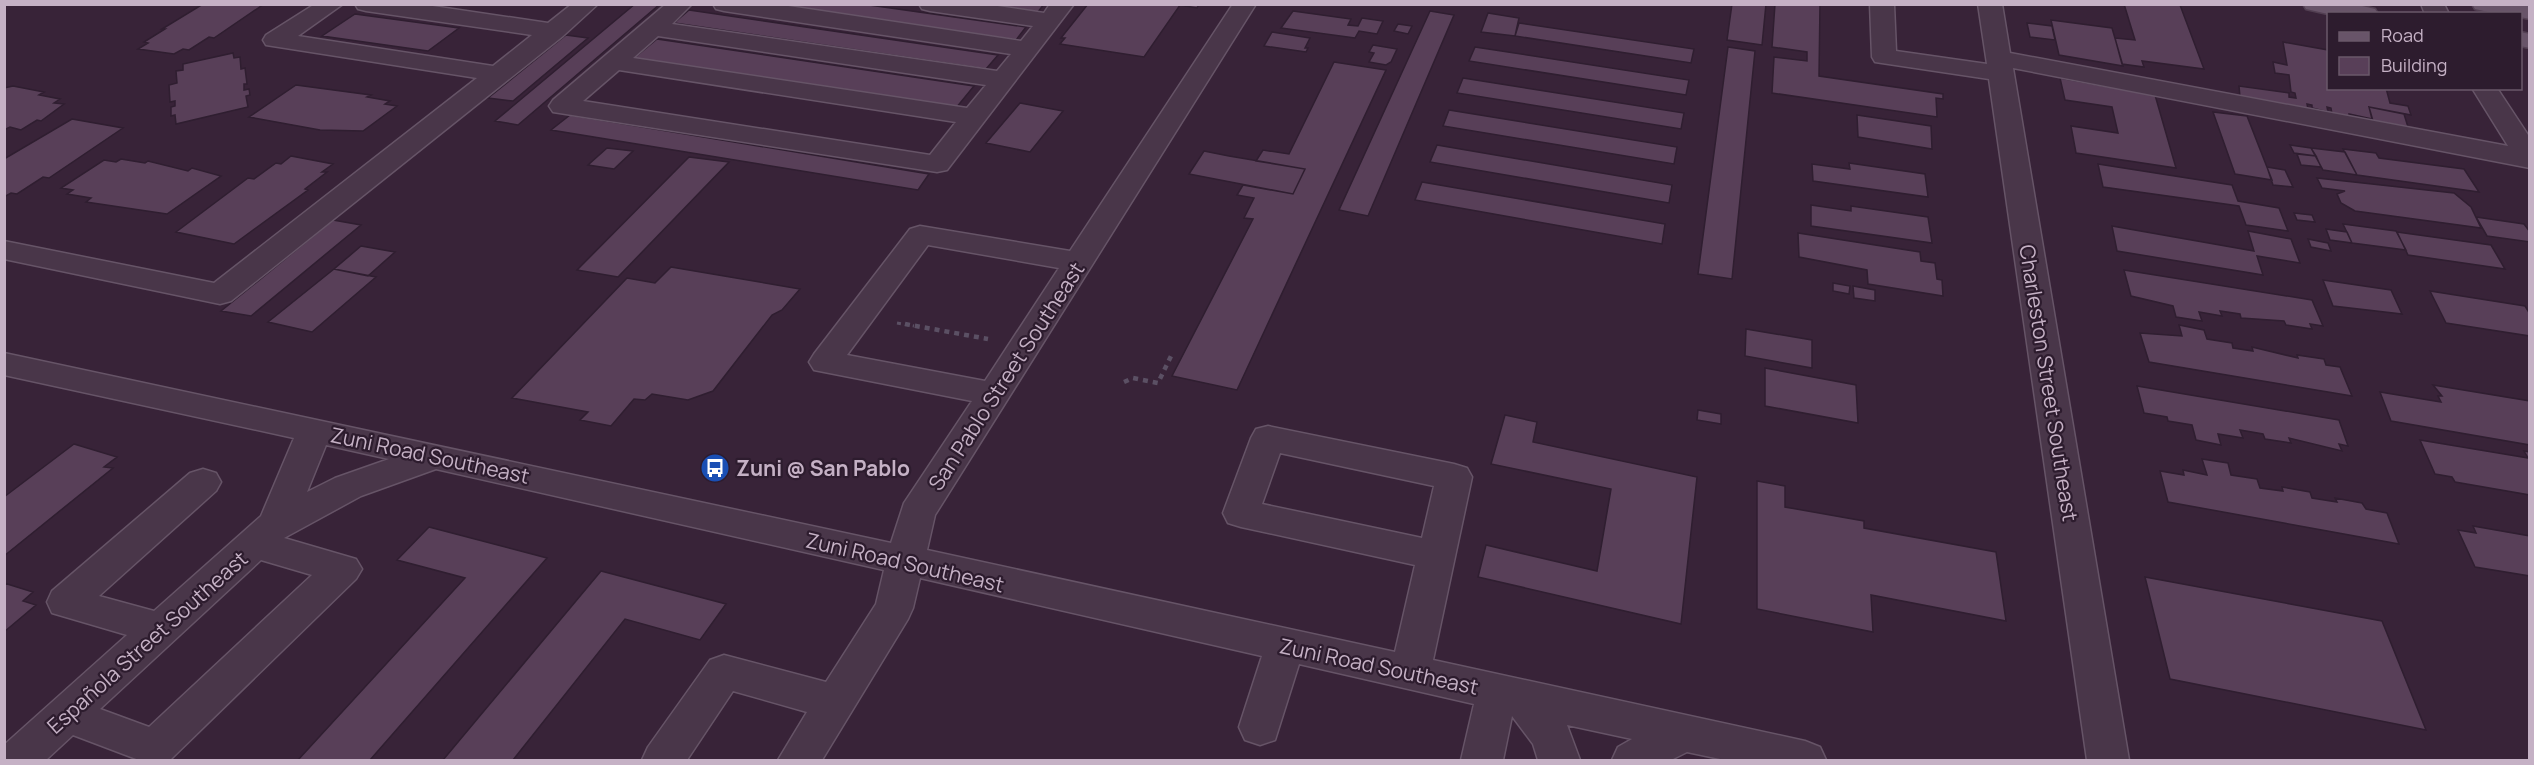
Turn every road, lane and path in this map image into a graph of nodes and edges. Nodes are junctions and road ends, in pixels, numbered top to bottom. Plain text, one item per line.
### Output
1 (332, 4) edge
2 (366, 4) edge
3 (587, 4) edge
4 (681, 4) edge
5 (723, 4) edge
6 (930, 4) edge
7 (1245, 4) edge
8 (1882, 4) edge
9 (1990, 4) edge
10 (2314, 4) edge
11 (2483, 4) edge
12 (2356, 12) edge
13 (2529, 12) edge
14 (1057, 13) edge
15 (652, 28) junction
16 (554, 31) junction
17 (1028, 49) junction
18 (613, 62) junction
19 (2000, 65) junction
20 (499, 74) junction
21 (1004, 80) junction
22 (2485, 90) edge
23 (974, 117) junction
24 (2526, 151) edge
25 (4, 250) edge
26 (1079, 262) junction
27 (890, 322) dead end
28 (992, 340) dead end
29 (1173, 352) dead end
30 (4, 364) edge
31 (1124, 382) dead end
32 (994, 394) junction
33 (314, 430) junction
34 (435, 456) junction
35 (203, 483) dead end
36 (265, 534) junction
37 (1436, 555) junction
38 (906, 562) junction
39 (160, 629) junction
40 (1285, 646) junction
41 (1410, 673) junction
42 (1510, 695) junction
43 (835, 702) junction
44 (67, 715) junction
45 (1260, 727) dead end
46 (1683, 733) junction
47 (17, 760) edge
48 (663, 760) edge
49 (799, 760) edge
50 (1482, 760) edge
51 (1559, 760) edge
52 (1633, 760) edge
53 (1805, 760) edge
54 (2108, 760) edge

1 - 20 street
2 - 16 street
3 - 16 street
4 - 15 street
5 - 17 street
6 - 14 street
7 - 26 street, San Pablo Street Southeast
8 - 19 street
9 - 19 street, Charleston Street Southeast
10 - 12 main road
11 - 13 main road
14 - 17 street
15 - 18 street
15 - 21 street
16 - 20 street
17 - 21 street
18 - 23 street
18 - 23 street
19 - 24 street
19 - 54 street, Charleston Street Southeast
20 - 25 street
21 - 23 street
22 - 24 street
26 - 32 street, San Pablo Street Southeast
26 - 32 street
27 - 28 path
29 - 31 path
30 - 33 street, Zuni Road Southeast
32 - 38 street, San Pablo Street Southeast
33 - 34 street, Zuni Road Southeast
33 - 36 street, Española Street Southeast
34 - 36 street, Española Street Southeast
34 - 38 street, Zuni Road Southeast
35 - 39 street
36 - 39 street, Española Street Southeast
36 - 44 street
37 - 37 street
37 - 41 street
38 - 40 street, Zuni Road Southeast
38 - 43 street, San Pablo Street Southeast
39 - 44 street, Española Street Southeast
40 - 41 street, Zuni Road Southeast
40 - 45 street
41 - 42 street, Zuni Road Southeast
42 - 46 street, Zuni Road Southeast
42 - 50 street
42 - 51 street
43 - 48 street
43 - 49 street, San Pablo Street Southeast
44 - 47 street, Española Street Southeast
46 - 52 street
46 - 53 street, Zuni Road Southeast

